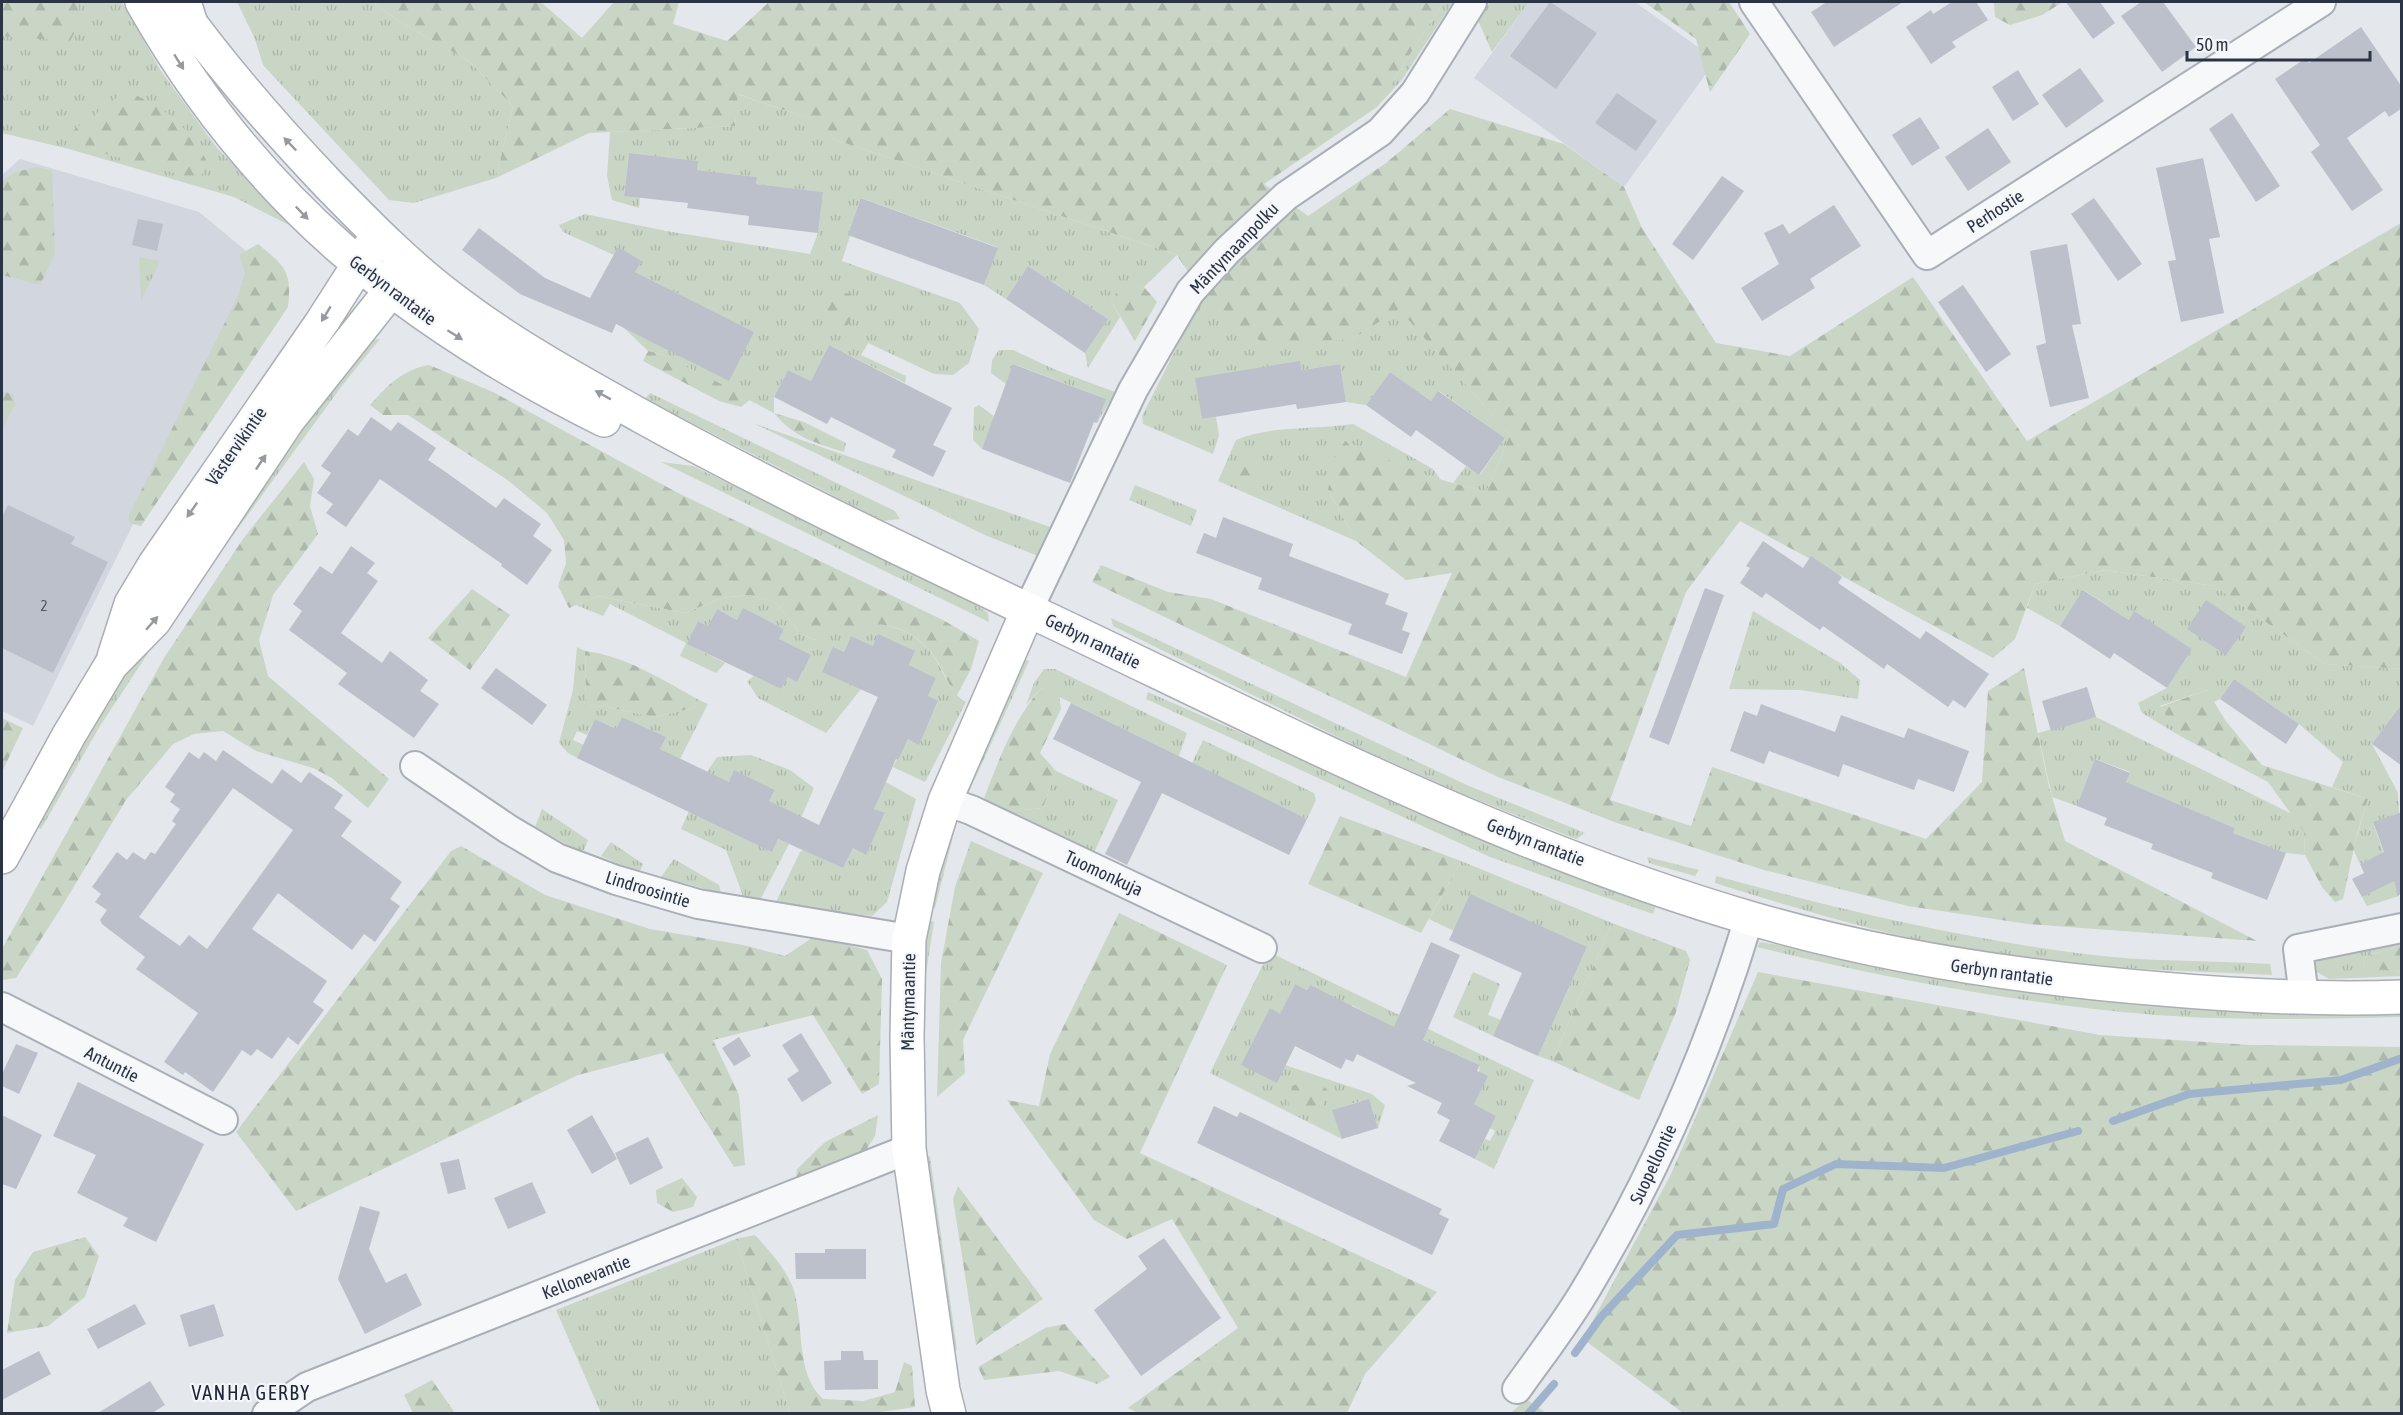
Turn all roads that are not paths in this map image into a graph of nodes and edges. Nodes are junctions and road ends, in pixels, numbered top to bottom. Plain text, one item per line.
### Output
1 (142, 2) edge
2 (1472, 2) edge
3 (1754, 2) edge
4 (2321, 2) edge
5 (184, 9) edge
6 (378, 236) junction
7 (356, 264) junction
8 (411, 266) junction
9 (389, 290) junction
10 (733, 466) junction
11 (1028, 610) junction
12 (111, 665) junction
13 (415, 766) dead end
14 (945, 801) junction
15 (2, 856) edge
16 (1749, 918) junction
17 (2402, 928) edge
18 (909, 939) junction
19 (1262, 948) dead end
20 (2304, 997) junction
21 (2402, 997) edge
22 (2, 1007) edge
23 (223, 1120) dead end
24 (909, 1149) junction
25 (1516, 1389) dead end
26 (267, 1413) edge
27 (949, 1413) edge

1 -> 7 main road, Gerbyn rantatie
2 - 11 street, Mäntymaanpolku
3 - 4 street, Perhostie
6 -> 5 main road, Gerbyn rantatie
6 - 7 main road, Västervikintie
6 - 8 main road, Gerbyn rantatie
7 - 9 main road, Gerbyn rantatie
7 -> 12 main road, Västervikintie
8 - 9 main road, Västervikintie
10 -> 8 main road, Gerbyn rantatie
9 -> 10 main road, Gerbyn rantatie
12 -> 9 main road, Västervikintie
10 - 11 main road, Gerbyn rantatie
11 - 14 main road, Mäntymaantie
11 - 16 main road, Gerbyn rantatie
12 - 15 main road, Västervikintie
13 - 18 street, Lindroosintie
14 - 18 main road, Mäntymaantie
14 - 19 street, Tuomonkuja
16 - 20 main road, Gerbyn rantatie
16 - 25 street, Suopellontie
17 - 20 street
18 - 24 main road, Mäntymaantie
20 - 21 main road, Gerbyn rantatie
22 - 23 street, Antuntie
24 - 26 street, Kellonevantie
24 - 27 main road, Mäntymaantie

